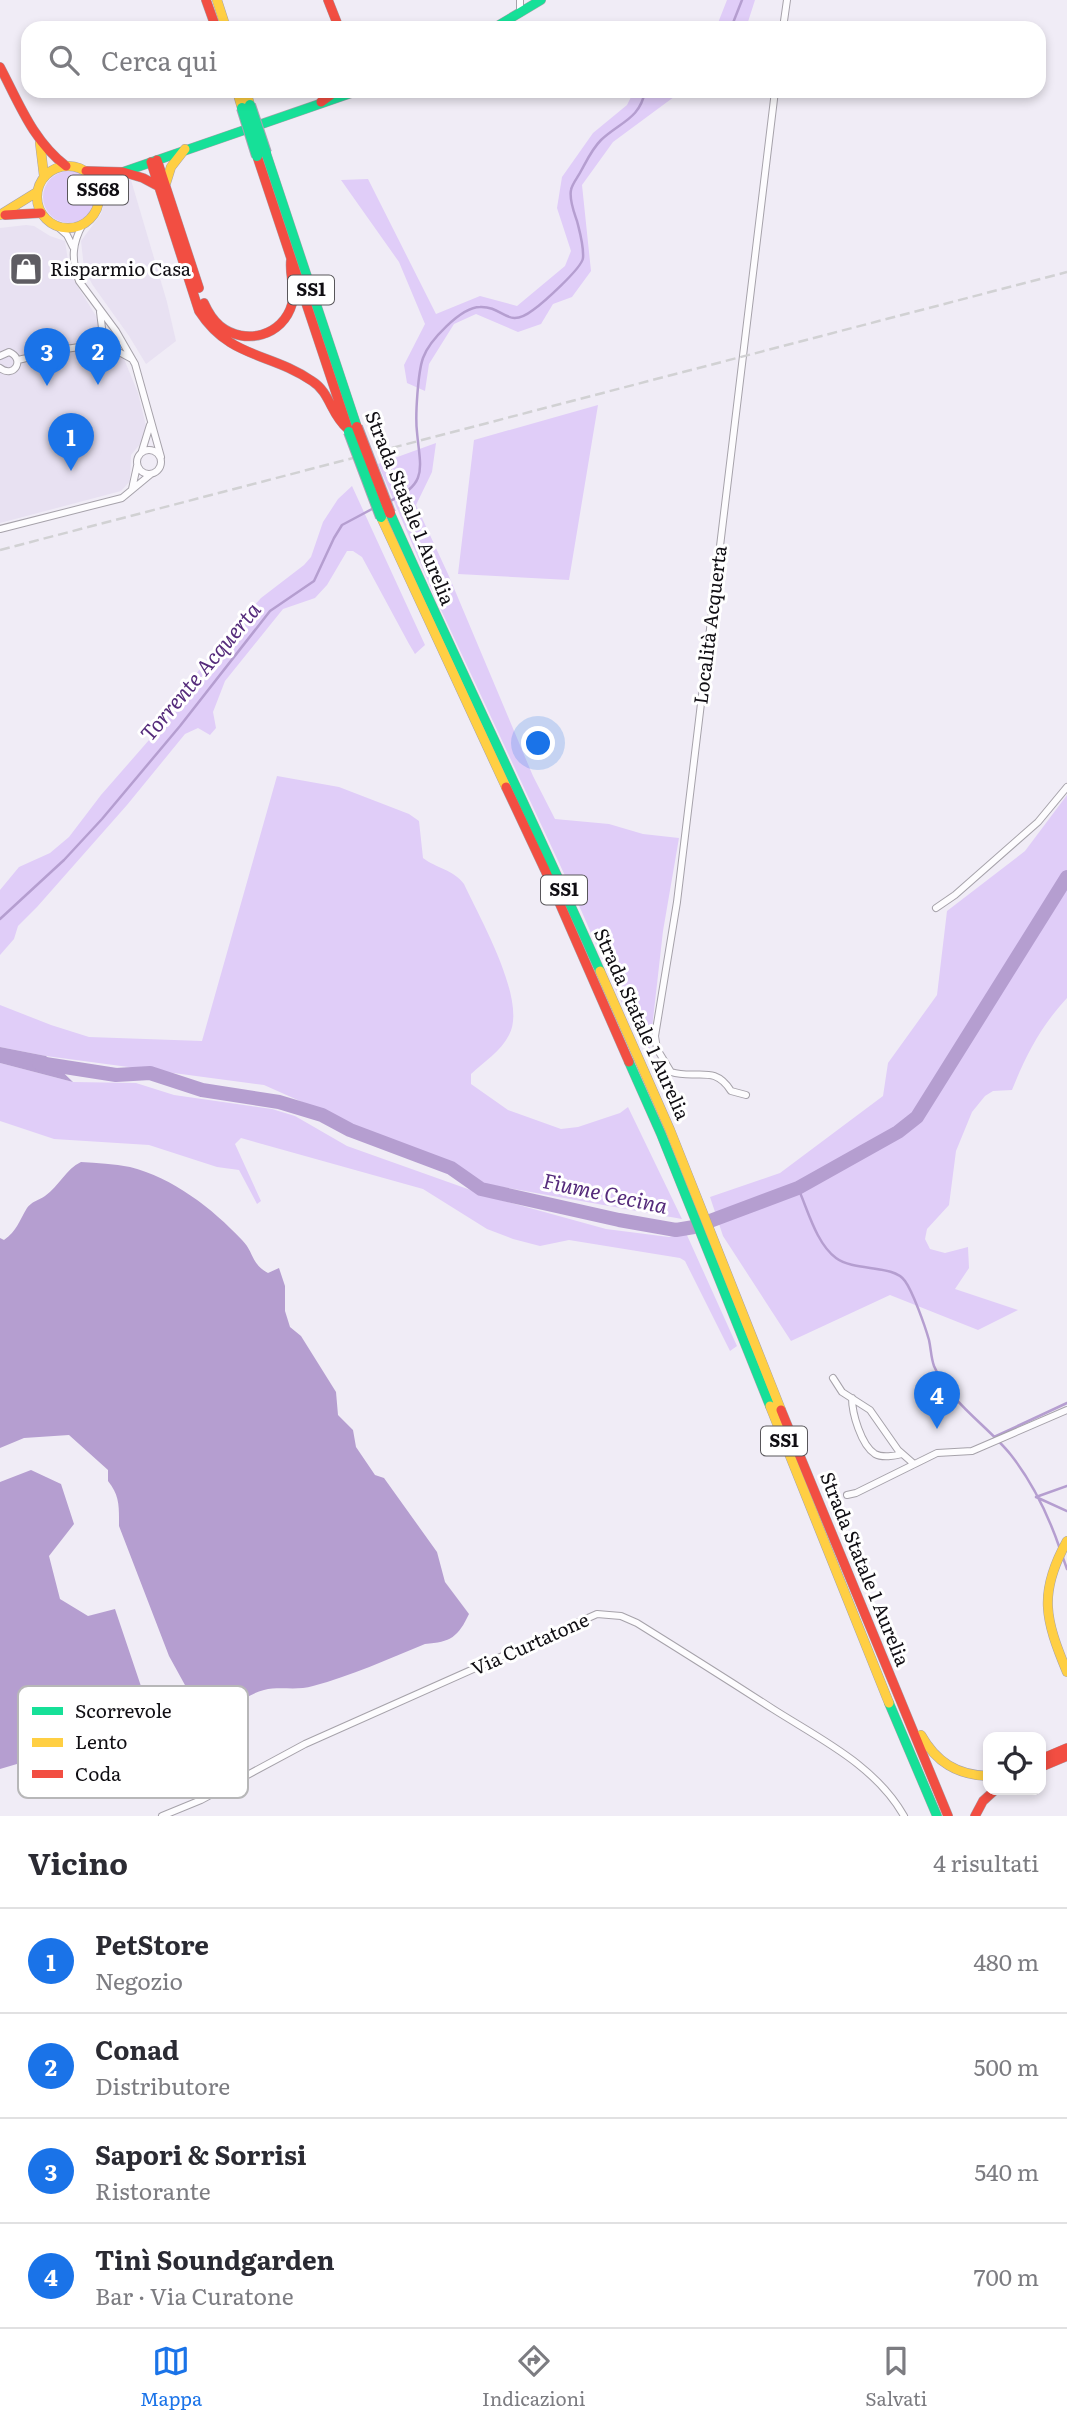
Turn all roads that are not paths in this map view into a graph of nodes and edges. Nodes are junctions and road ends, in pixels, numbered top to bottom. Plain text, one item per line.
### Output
1 (206, 0) edge
2 (217, 0) edge
3 (328, 0) edge
4 (520, 0) edge
5 (541, 0) edge
6 (787, 0) edge
7 (520, 13) junction
8 (214, 21) edge
9 (224, 21) edge
10 (334, 21) edge
11 (506, 21) edge
12 (784, 21) edge
13 (0, 67) edge
14 (241, 98) edge
15 (246, 98) edge
16 (326, 98) edge
17 (334, 98) edge
18 (774, 98) edge
19 (321, 102) junction
20 (246, 106) junction
21 (40, 142) junction
22 (186, 149) junction
23 (261, 155) junction
24 (154, 161) junction
25 (66, 166) junction
26 (85, 170) junction
27 (123, 172) junction
28 (44, 176) junction
29 (162, 184) junction
30 (37, 192) junction
31 (99, 198) junction
32 (41, 214) junction
33 (0, 215) edge
34 (83, 224) junction
35 (58, 227) junction
36 (73, 247) junction
37 (291, 260) junction
38 (99, 309) junction
39 (91, 345) junction
40 (0, 356) edge
41 (132, 359) junction
42 (18, 360) junction
43 (0, 368) edge
44 (150, 416) junction
45 (351, 429) junction
46 (142, 452) junction
47 (161, 457) junction
48 (137, 463) junction
49 (151, 474) junction
50 (131, 491) junction
51 (0, 530) edge
52 (1067, 787) edge
53 (936, 908) dead end
54 (746, 1095) dead end
55 (725, 1276) junction
56 (833, 1378) dead end
57 (852, 1398) junction
58 (1067, 1410) edge
59 (902, 1454) junction
60 (914, 1464) junction
61 (847, 1495) dead end
62 (1067, 1541) edge
63 (1067, 1672) edge
64 (903, 1711) junction
65 (1067, 1748) edge
66 (1067, 1756) edge
67 (1046, 1757) edge
68 (1046, 1765) edge
69 (248, 1774) edge
70 (983, 1775) edge
71 (990, 1795) edge
72 (205, 1798) edge
73 (162, 1816) edge
74 (904, 1816) edge
75 (937, 1816) edge
76 (948, 1816) edge
77 (975, 1816) edge

1 - 8 main road
2 - 9 main road
3 - 10 main road
4 - 7 street
5 - 7 main road
6 - 12 street
7 - 11 main road
13 - 21 main road
14 - 20 main road, Strada Statale 1 Aurelia
15 - 20 main road, Strada Statale 1 Aurelia / SS1
16 - 19 main road
17 - 19 main road, SS68
18 - 54 street, Località Acquerta
19 - 22 main road, SS68
20 - 23 main road, Strada Statale 1 Aurelia / SS1, bridge
21 - 25 main road
21 - 28 main road
22 - 24 main road, SS68
22 - 29 main road
23 - 37 main road, Strada Statale 1 Aurelia / SS1
23 - 45 main road, Strada Statale 1 Aurelia / SS1
24 - 27 main road, SS68
24 - 29 main road
25 - 26 main road, SS68
25 - 28 main road, SS68
26 - 27 main road, SS68
26 - 31 main road, SS68
27 - 29 main road
27 - 31 main road, SS68
28 - 30 main road, SS68
29 - 37 main road, SS1
29 - 45 main road
30 - 32 main road, SS68
30 - 33 main road, SS68
31 - 34 main road, SS68
32 - 33 main road, SS68
32 - 35 main road, SS68
34 - 35 main road, SS68
34 - 36 street
35 - 36 street
36 - 38 street
37 - 45 main road, Strada Statale 1 Aurelia / SS1
38 - 39 street
38 - 41 street
39 - 41 street
39 - 42 street
40 - 42 street
41 - 44 street
42 - 43 street
44 - 46 street
44 - 47 street
45 - 55 main road, Strada Statale 1 Aurelia / SS1, bridge
46 - 47 street
46 - 48 street
47 - 49 street
48 - 49 street
48 - 50 street
49 - 50 street
50 - 51 street
52 - 53 street
55 - 64 main road, Strada Statale 1 Aurelia / SS1
55 - 75 main road, Strada Statale 1 Aurelia / SS1
56 - 57 street
57 - 59 street
57 - 59 street
58 - 60 street
59 - 60 street
60 - 61 street
62 - 63 main road
64 - 70 main road
64 - 76 main road, Strada Statale 1 Aurelia / SS1
65 - 67 main road
66 - 68 main road
69 - 74 street, Via Curtatone
71 - 77 main road
72 - 73 street, Via Curtatone

